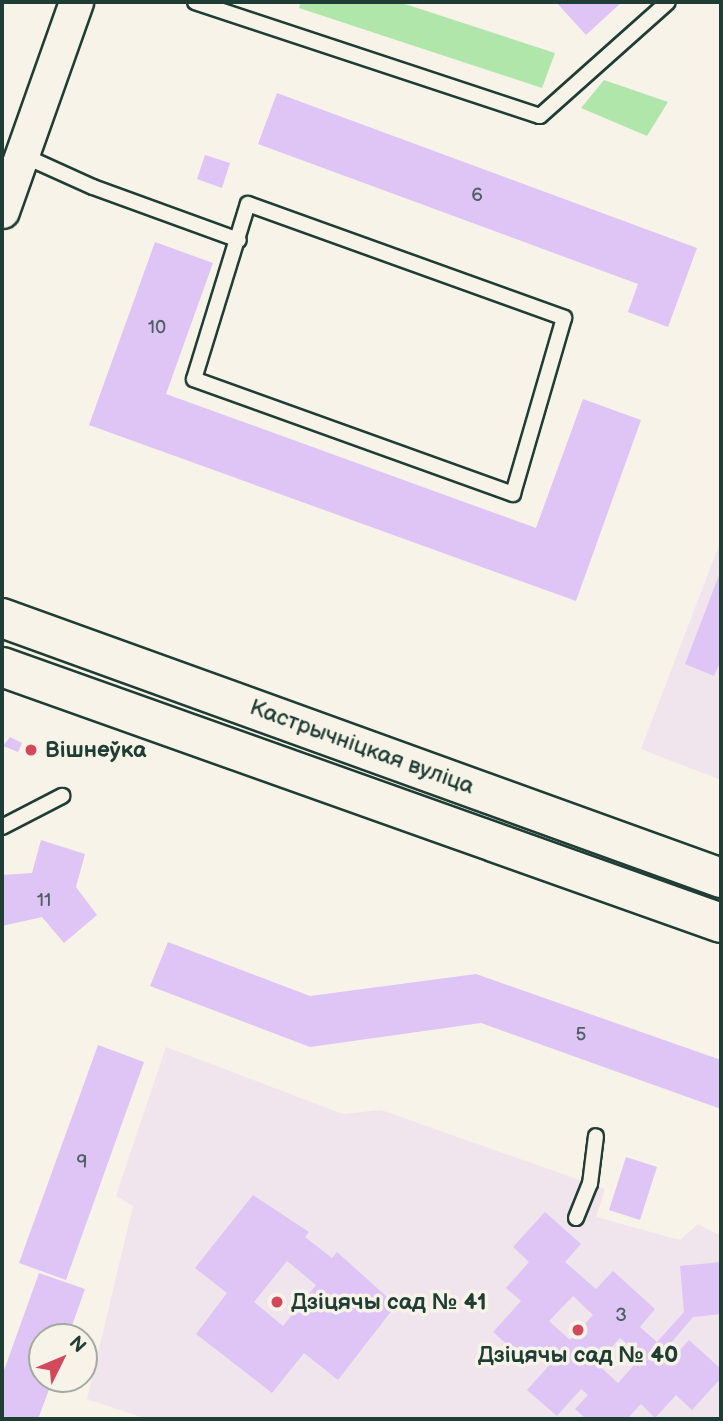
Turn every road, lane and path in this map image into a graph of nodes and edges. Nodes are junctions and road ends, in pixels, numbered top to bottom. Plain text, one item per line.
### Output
1 (76, 2) edge
2 (195, 2) edge
3 (668, 2) edge
4 (21, 155) junction
5 (2, 211) edge
6 (239, 240) junction
7 (2, 618) edge
8 (2, 667) edge
9 (62, 796) dead end
10 (2, 827) edge
11 (721, 878) edge
12 (721, 923) edge
13 (596, 1136) dead end
14 (576, 1218) dead end

1 - 4 street
2 - 3 lane
4 - 5 street
4 - 6 lane
6 - 6 lane
7 - 11 main road, Кастрычніцкая вуліца
8 - 12 main road, Кастрычніцкая вуліца
9 - 10 lane
13 - 14 lane

